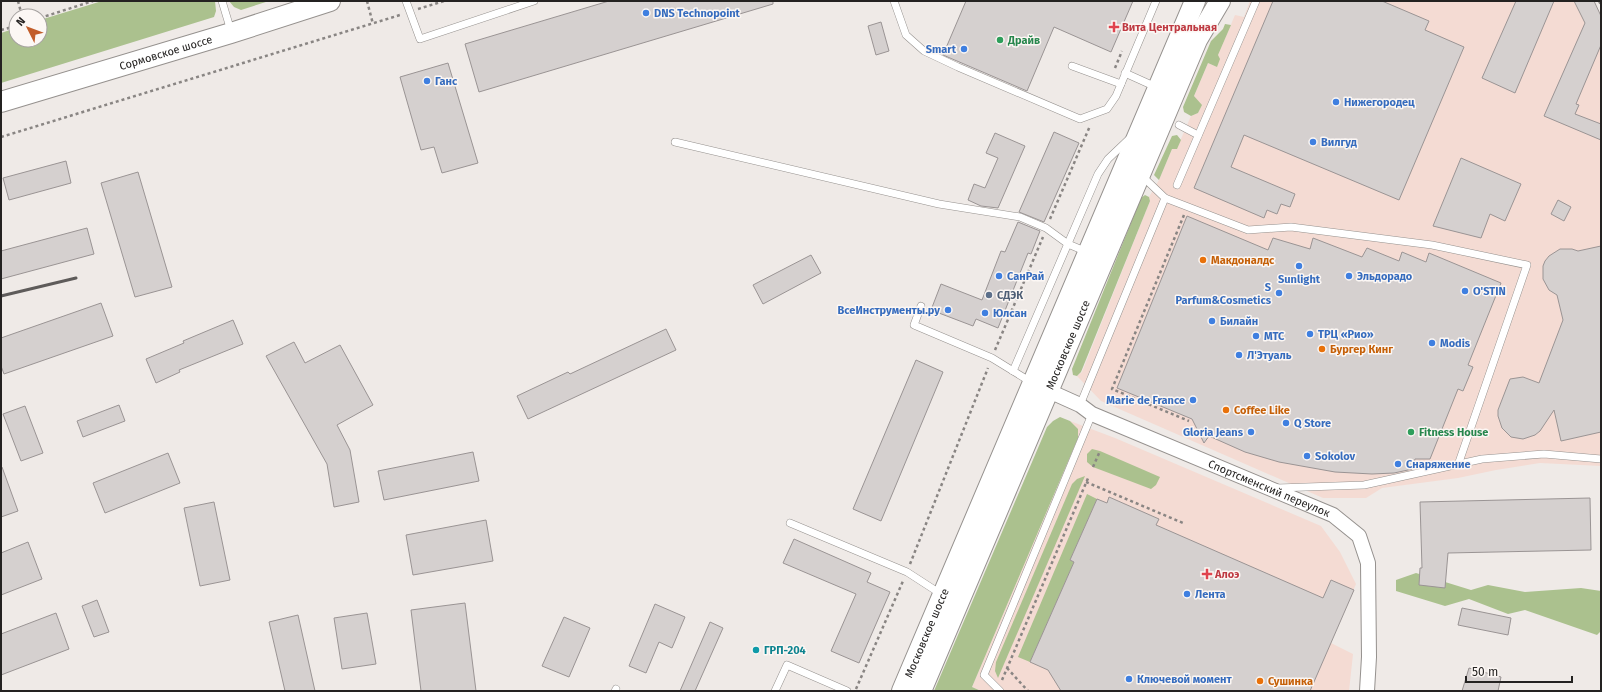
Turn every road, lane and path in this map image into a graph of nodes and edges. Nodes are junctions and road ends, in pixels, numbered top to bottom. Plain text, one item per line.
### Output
1 (93, 1) edge
2 (222, 1) edge
3 (330, 1) edge
4 (367, 1) edge
5 (406, 1) edge
6 (444, 1) edge
7 (534, 1) edge
8 (894, 1) edge
9 (1156, 1) edge
10 (1195, 1) edge
11 (1220, 1) edge
12 (1256, 1) edge
13 (1599, 1) edge
14 (1601, 5) edge
15 (409, 12) junction
16 (48, 15) edge
17 (373, 24) junction
18 (231, 33) junction
19 (1125, 44) dead end
20 (1072, 66) dead end
21 (1125, 73) junction
22 (1110, 80) junction
23 (1121, 84) junction
24 (1158, 88) junction
25 (1, 102) edge
26 (1095, 113) junction
27 (1144, 122) junction
28 (1180, 125) dead end
29 (1198, 135) junction
30 (1, 137) edge
31 (675, 142) dead end
32 (1140, 174) junction
33 (1177, 185) dead end
34 (1165, 198) junction
35 (1185, 212) dead end
36 (1046, 228) junction
37 (1068, 244) junction
38 (1088, 253) junction
39 (921, 306) dead end
40 (992, 358) junction
41 (1013, 371) junction
42 (1040, 387) junction
43 (1124, 394) junction
44 (1123, 398) dead end
45 (1080, 405) junction
46 (1092, 414) junction
47 (1189, 421) dead end
48 (1100, 451) dead end
49 (1601, 458) edge
50 (1458, 465) junction
51 (1093, 466) dead end
52 (1089, 476) dead end
53 (1086, 482) junction
54 (1272, 488) junction
55 (790, 523) dead end
56 (1183, 523) dead end
57 (907, 572) junction
58 (943, 595) junction
59 (1007, 668) junction
60 (998, 690) edge
61 (775, 691) edge
62 (847, 691) edge
63 (855, 691) edge
64 (902, 691) edge
65 (920, 691) edge
66 (1028, 691) edge
67 (1367, 691) edge

1 - 16 path
2 - 18 lane
3 - 18 main road, Сормовское шоссе
4 - 17 path
5 - 15 lane
6 - 15 path
7 - 15 lane
8 - 26 lane
9 - 21 lane
10 - 24 main road, Московское шоссе
11 - 32 main road, Московское шоссе
12 - 29 lane
13 - 14 path
15 - 17 path
17 - 30 path
18 - 25 main road, Сормовское шоссе
19 - 22 path
20 - 22 lane
21 - 23 lane
21 - 24 lane
22 - 23 lane
23 - 26 lane
24 - 27 main road, Московское шоссе
26 - 36 path
27 - 37 lane
27 - 38 main road, Московское шоссе
28 - 29 lane
29 - 33 lane
31 - 36 lane
32 - 34 lane
32 - 42 main road, Московское шоссе
34 - 45 lane
34 - 50 lane
35 - 43 path
36 - 37 lane
36 - 40 path
37 - 38 lane
37 - 41 lane
38 - 42 main road, Московское шоссе
39 - 40 lane
40 - 41 lane
40 - 57 path
41 - 42 lane
42 - 45 street, Спортсменский переулок
42 - 58 main road, Московское шоссе
42 - 65 main road, Московское шоссе
43 - 44 path
43 - 47 path
45 - 46 street, Спортсменский переулок
46 - 54 street, Спортсменский переулок
46 - 60 lane
48 - 51 path
49 - 50 lane
50 - 54 lane
52 - 53 path
53 - 56 path
53 - 59 path
54 - 67 street, Спортсменский переулок
55 - 57 lane
57 - 58 lane
57 - 63 path
58 - 64 main road, Московское шоссе
59 - 60 path
59 - 66 path
61 - 62 lane

